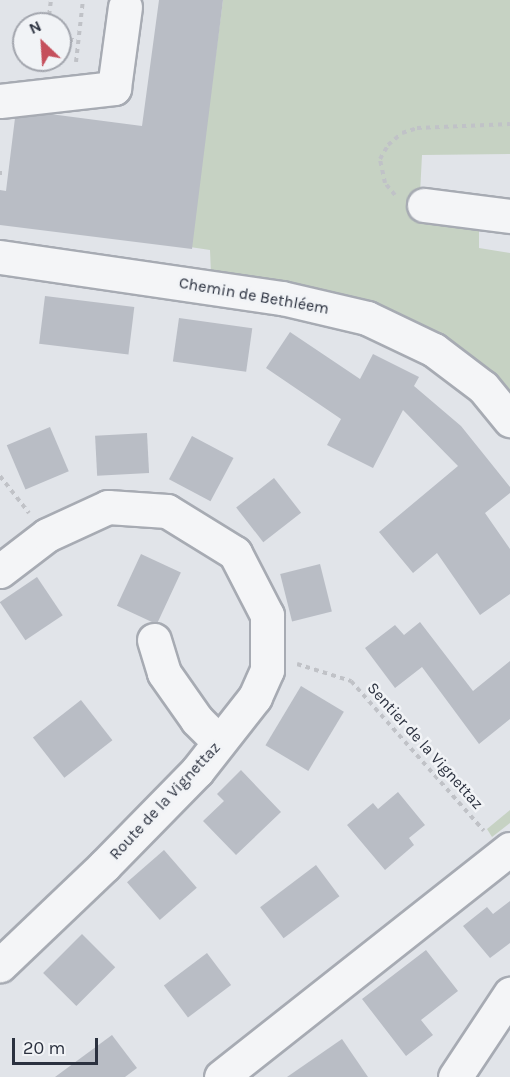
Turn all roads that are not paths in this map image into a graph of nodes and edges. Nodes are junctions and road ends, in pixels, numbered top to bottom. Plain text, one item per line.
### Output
1 (125, 6) dead end
2 (0, 101) edge
3 (424, 205) road end
4 (510, 216) edge
5 (0, 257) edge
6 (510, 420) edge
7 (0, 571) edge
8 (154, 640) dead end
9 (219, 742) junction
10 (497, 840) edge
11 (0, 965) edge
12 (504, 1016) edge
13 (221, 1077) edge
14 (455, 1077) edge

1 - 2 street
3 - 4 street
5 - 6 street, Chemin de Bethléem
7 - 9 street, Route de la Vignettaz
8 - 9 street
9 - 11 street, Route de la Vignettaz
10 - 13 street
12 - 14 street

